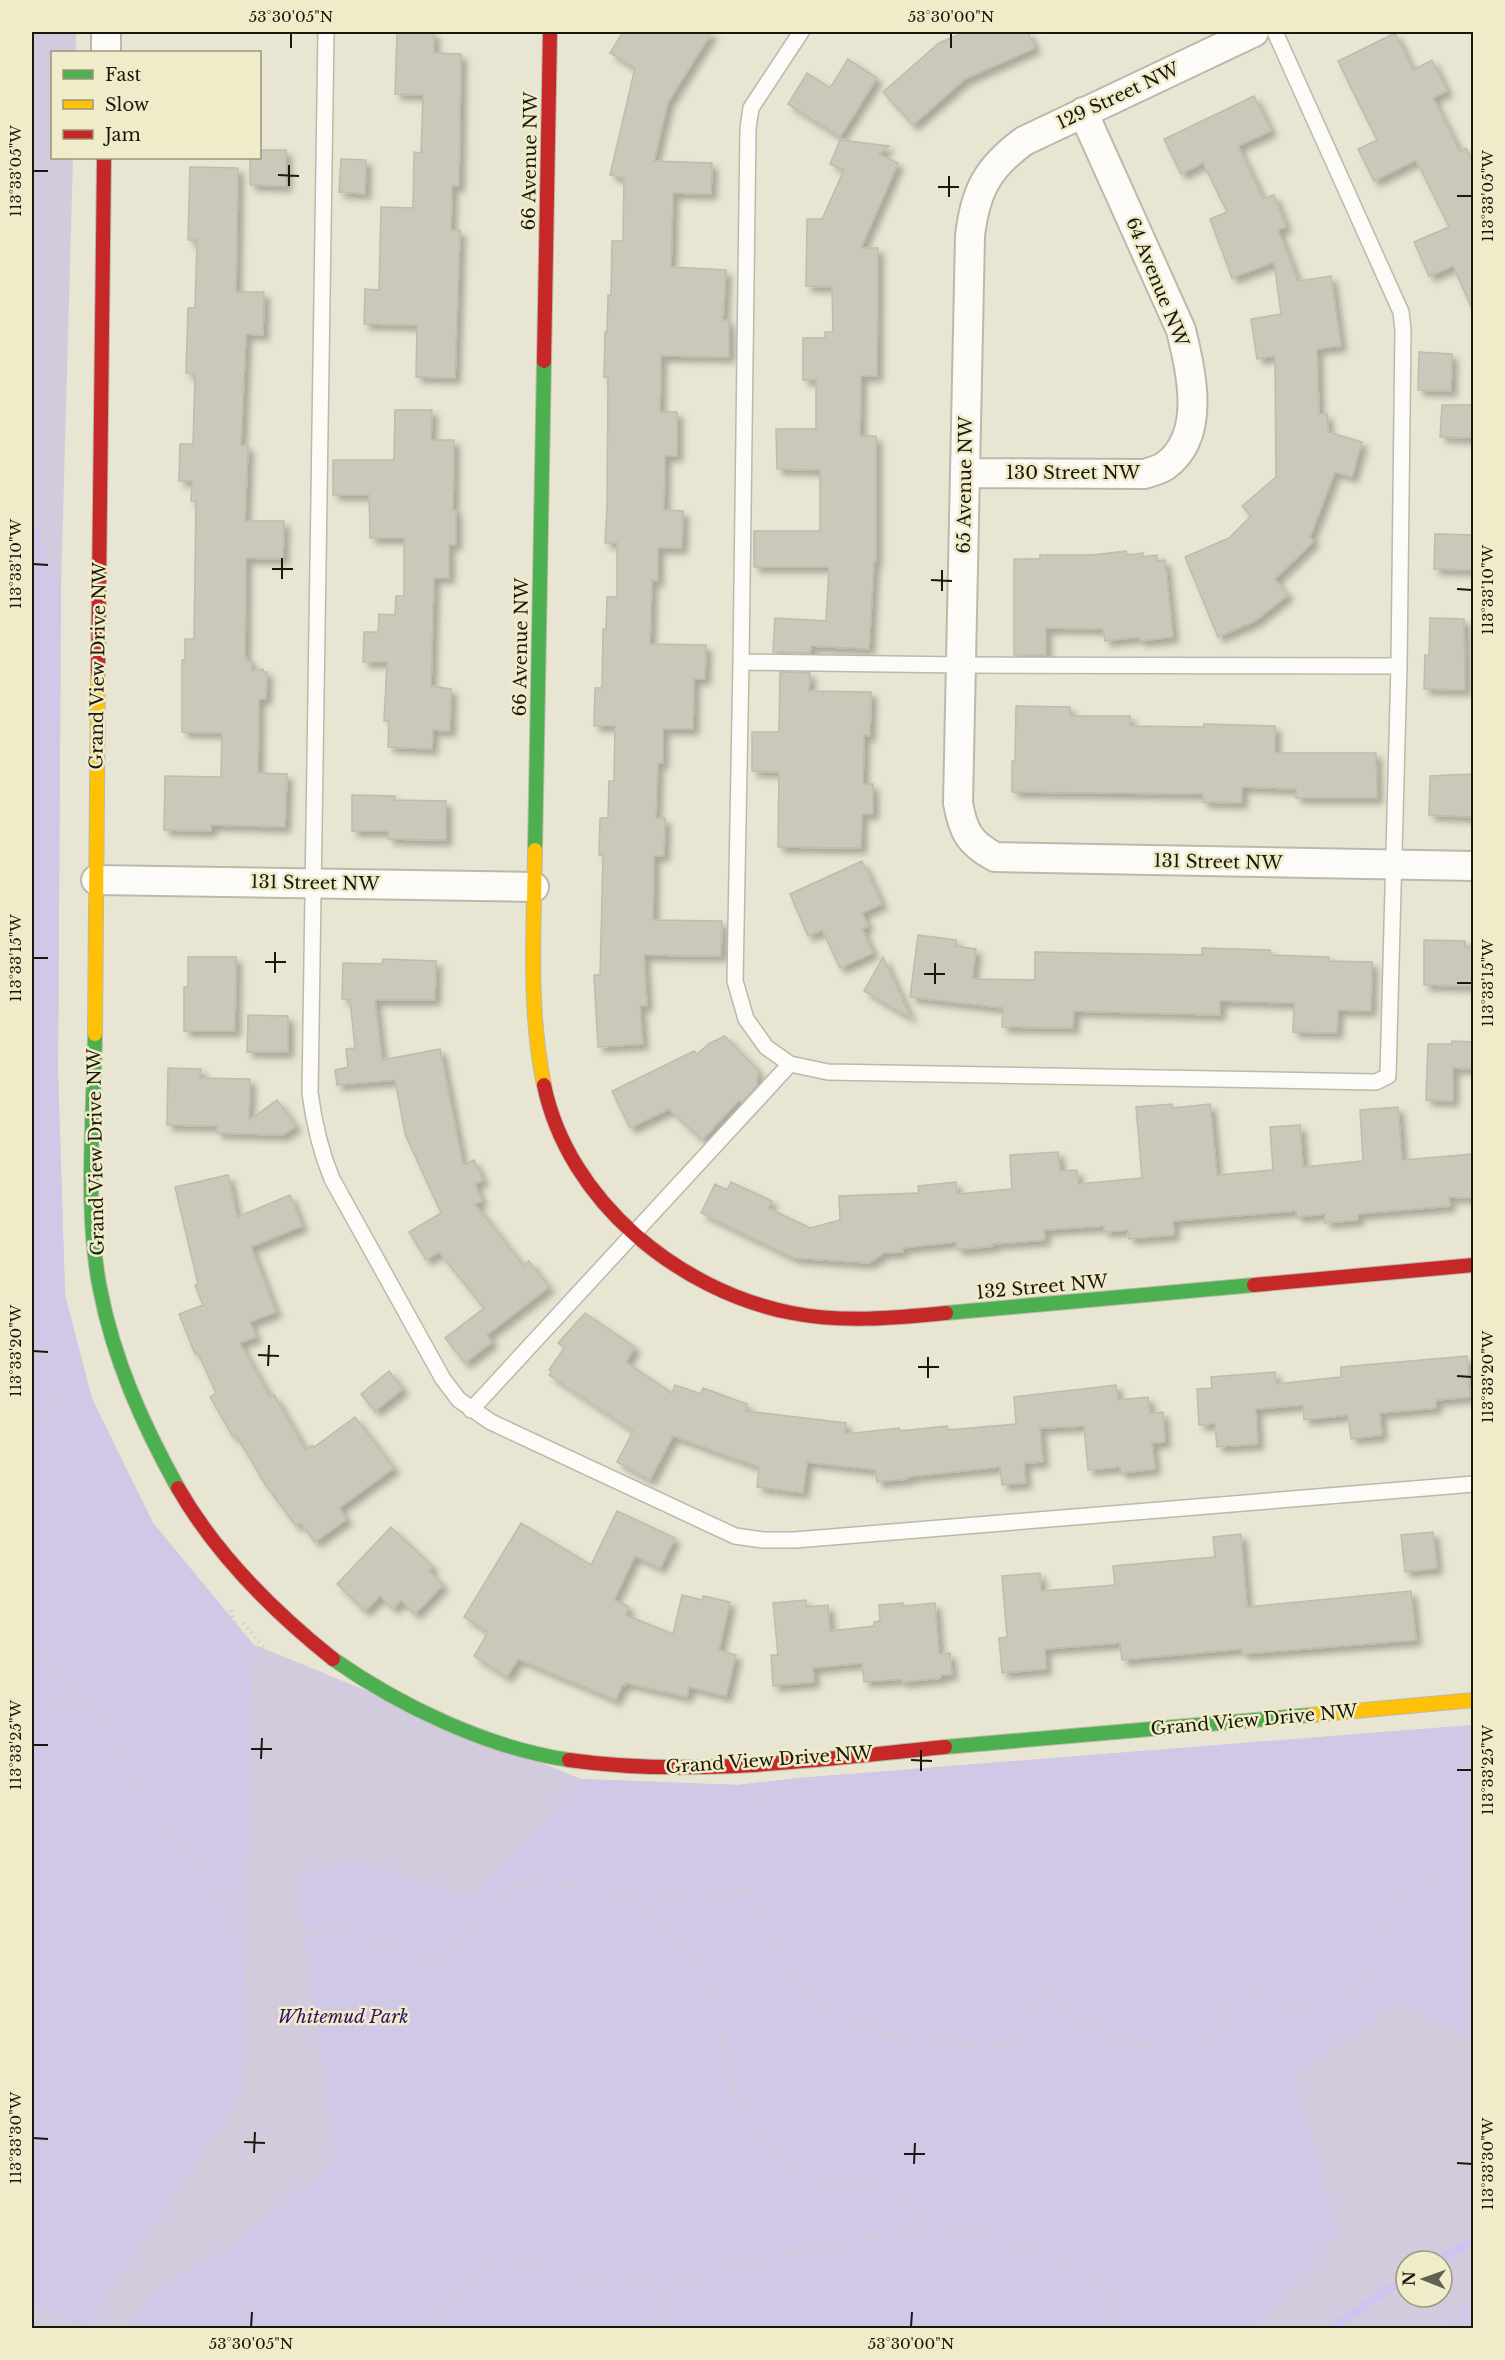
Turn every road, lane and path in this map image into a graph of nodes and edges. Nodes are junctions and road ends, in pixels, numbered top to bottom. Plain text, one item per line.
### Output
1 (106, 32) edge
2 (326, 32) edge
3 (550, 32) edge
4 (801, 32) edge
5 (1254, 32) edge
6 (1275, 32) edge
7 (106, 51) edge
8 (1083, 112) junction
9 (104, 159) edge
10 (990, 171) joint
11 (1176, 457) joint
12 (965, 473) junction
13 (741, 662) junction
14 (961, 665) junction
15 (1399, 666) junction
16 (969, 838) joint
17 (1394, 865) junction
18 (1473, 866) edge
19 (96, 880) junction
20 (312, 882) junction
21 (534, 887) junction
22 (790, 1064) junction
23 (633, 1234) junction
24 (1473, 1265) edge
25 (32, 1330) edge
26 (471, 1410) junction
27 (32, 1418) edge
28 (1473, 1484) edge
29 (32, 1648) edge
30 (299, 1672) dead end
31 (1473, 1700) edge
32 (89, 1701) junction
33 (32, 1718) edge
34 (760, 1764) junction
35 (533, 1778) dead end
36 (254, 1864) junction
37 (1473, 1869) edge
38 (750, 1892) junction
39 (619, 1893) junction
40 (235, 1910) junction
41 (231, 1919) junction
42 (927, 2231) junction
43 (683, 2281) junction
44 (111, 2328) edge
45 (427, 2328) edge
46 (652, 2328) edge
47 (1117, 2328) edge

1 - 7 street
2 - 20 lane
3 - 21 street, 66 Avenue NW
4 - 13 lane
5 - 8 street, 129 Street NW
6 - 15 lane
8 - 10 street, 129 Street NW
8 - 11 street, 64 Avenue NW
9 - 19 street, Grand View Drive NW
10 - 12 street, 65 Avenue NW
11 - 12 street, 130 Street NW
12 - 14 street, 65 Avenue NW
13 - 14 lane
13 - 22 lane
14 - 15 lane
14 - 16 street, 65 Avenue NW
15 - 17 lane
16 - 17 street, 131 Street NW
17 - 18 street, 131 Street NW
17 - 22 lane
19 - 20 street, 131 Street NW
19 - 34 street, Grand View Drive NW
20 - 21 street, 131 Street NW
20 - 26 lane
21 - 23 street, 66 Avenue NW
22 - 23 lane
23 - 24 street, 132 Street NW
23 - 26 lane
25 - 27 path
26 - 28 lane
29 - 32 path
30 - 36 path
31 - 34 street, Grand View Drive NW
32 - 33 path
32 - 40 path
34 - 38 path
35 - 36 path
36 - 40 path
37 - 38 path
38 - 39 path
39 - 41 path
39 - 42 path
40 - 41 path
41 - 44 path
42 - 43 path
42 - 47 path
43 - 45 path
43 - 46 path

